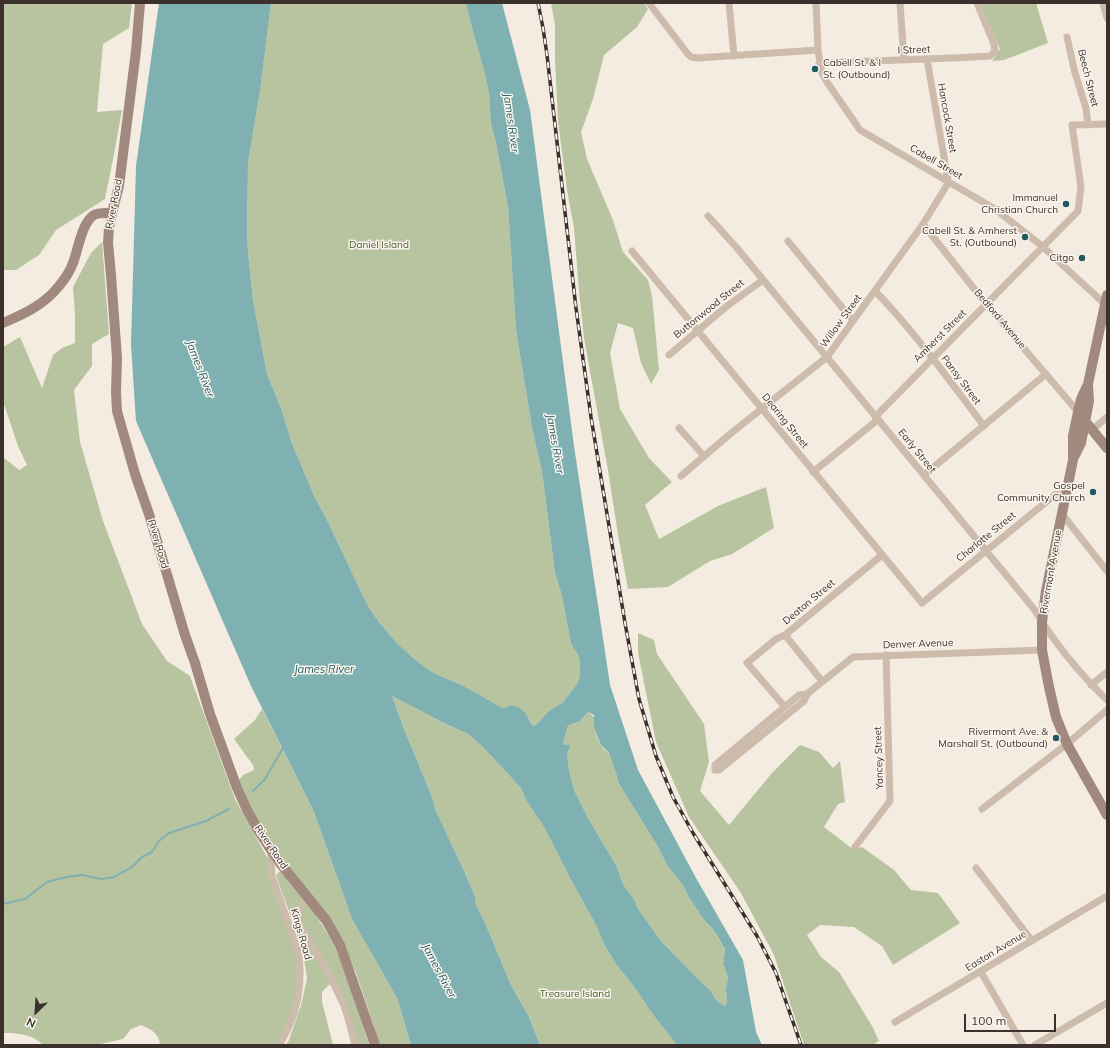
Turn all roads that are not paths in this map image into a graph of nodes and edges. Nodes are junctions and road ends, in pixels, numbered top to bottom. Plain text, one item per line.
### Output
1 (140, 3) edge
2 (650, 3) edge
3 (729, 3) edge
4 (816, 3) edge
5 (900, 3) edge
6 (977, 3) edge
7 (1103, 3) edge
8 (1107, 18) edge
9 (1067, 37) dead end
10 (818, 50) junction
11 (734, 56) junction
12 (927, 59) junction
13 (904, 60) junction
14 (819, 63) junction
15 (1107, 124) edge
16 (1088, 125) junction
17 (948, 180) junction
18 (112, 213) junction
19 (708, 216) dead end
20 (923, 224) junction
21 (788, 241) dead end
22 (1042, 246) junction
23 (632, 251) dead end
24 (763, 280) junction
25 (875, 291) junction
26 (1106, 302) edge
27 (986, 304) junction
28 (853, 321) junction
29 (3, 322) edge
30 (698, 330) junction
31 (669, 355) dead end
32 (827, 357) junction
33 (933, 358) junction
34 (1046, 374) junction
35 (1088, 384) junction
36 (762, 409) junction
37 (1078, 412) junction
38 (877, 417) junction
39 (1107, 417) edge
40 (1085, 421) junction
41 (984, 426) junction
42 (679, 428) dead end
43 (1092, 430) junction
44 (1107, 448) edge
45 (704, 456) junction
46 (1074, 457) junction
47 (813, 472) junction
48 (924, 475) junction
49 (681, 476) dead end
50 (1065, 496) junction
51 (1062, 514) junction
52 (986, 551) junction
53 (882, 555) junction
54 (1107, 571) edge
55 (922, 603) joint
56 (1042, 622) junction
57 (785, 635) junction
58 (1042, 650) junction
59 (886, 656) junction
60 (1107, 672) edge
61 (822, 681) junction
62 (1091, 685) junction
63 (807, 694) junction
64 (1107, 700) edge
65 (785, 707) junction
66 (1107, 710) edge
67 (1067, 744) junction
68 (982, 809) dead end
69 (1107, 815) edge
70 (855, 847) dead end
71 (271, 850) junction
72 (976, 868) dead end
73 (308, 896) junction
74 (1107, 896) edge
75 (1032, 941) junction
76 (981, 972) junction
77 (1107, 1003) edge
78 (894, 1022) dead end
79 (279, 1045) edge
80 (355, 1045) edge
81 (375, 1045) edge
82 (1023, 1045) edge
83 (1035, 1045) edge

1 - 18 street, River Road
2 - 11 street
3 - 11 street
4 - 10 street, Cabell Street
5 - 13 street
6 - 12 street, I Street
7 - 8 street
9 - 16 street, Beech Street
10 - 11 street
10 - 14 street, Cabell Street
12 - 13 street, I Street
12 - 17 street, Hancock Street
13 - 14 street, I Street
14 - 17 street, Cabell Street
15 - 16 street
16 - 22 street, Amherst Street
17 - 20 street, Willow Street
17 - 22 street, Cabell Street
18 - 29 street
18 - 71 street, River Road
19 - 24 street, Early Street
20 - 25 street, Willow Street
20 - 27 street, Bedford Avenue
21 - 28 street
22 - 26 street, Cabell Street
22 - 27 street, Amherst Street
23 - 30 street, Dearing Street
24 - 30 street, Buttonwood Street
24 - 32 street, Early Street
25 - 28 street, Willow Street
25 - 33 street, Pansy Street
26 - 35 street, Rivermont Avenue
27 - 33 street, Amherst Street
27 - 34 street, Bedford Avenue
28 - 32 street, Willow Street
30 - 31 street, Buttonwood Street
30 - 36 street, Dearing Street
32 - 36 street, Willow Street
32 - 38 street, Early Street
33 - 38 street, Amherst Street
33 - 41 street, Pansy Street
34 - 37 street, Bedford Avenue
34 - 41 street
35 - 37 street, Rivermont Avenue
35 - 40 street, Rivermont Avenue
36 - 45 street, Willow Street
36 - 47 street, Dearing Street
37 - 46 street, Rivermont Avenue
38 - 47 street, Amherst Street
38 - 48 street, Early Street
39 - 43 street
40 - 43 street
40 - 46 street, Rivermont Avenue
41 - 48 street
42 - 45 street
43 - 44 street
45 - 49 street, Willow Street
46 - 50 street, Rivermont Avenue
47 - 53 street, Dearing Street
48 - 52 street, Early Street
50 - 51 street, Rivermont Avenue
50 - 52 street, Charlotte Street
51 - 54 street
51 - 56 street, Rivermont Avenue
52 - 55 street, Charlotte Street
52 - 56 street, Early Street
53 - 55 street, Dearing Street
53 - 57 street, Deaton Street
56 - 58 street, Rivermont Avenue
56 - 62 street, Early Street
57 - 61 street
57 - 65 street, Deaton Street
58 - 59 street, Denver Avenue
58 - 67 street, Rivermont Avenue
59 - 61 street, Denver Avenue
59 - 70 street, Yancey Street
60 - 62 street
61 - 63 street, Denver Avenue
62 - 64 street, Early Street
63 - 65 street, Denver Avenue
63 - 65 street, Denver Avenue
66 - 67 street
67 - 68 street
67 - 69 street, Rivermont Avenue
71 - 73 street, River Road
71 - 79 street, Kings Road
72 - 75 street
73 - 80 street
73 - 81 street, River Road
74 - 75 street, Easton Avenue
75 - 76 street, Easton Avenue
76 - 78 street, Easton Avenue
76 - 82 street
77 - 83 street

